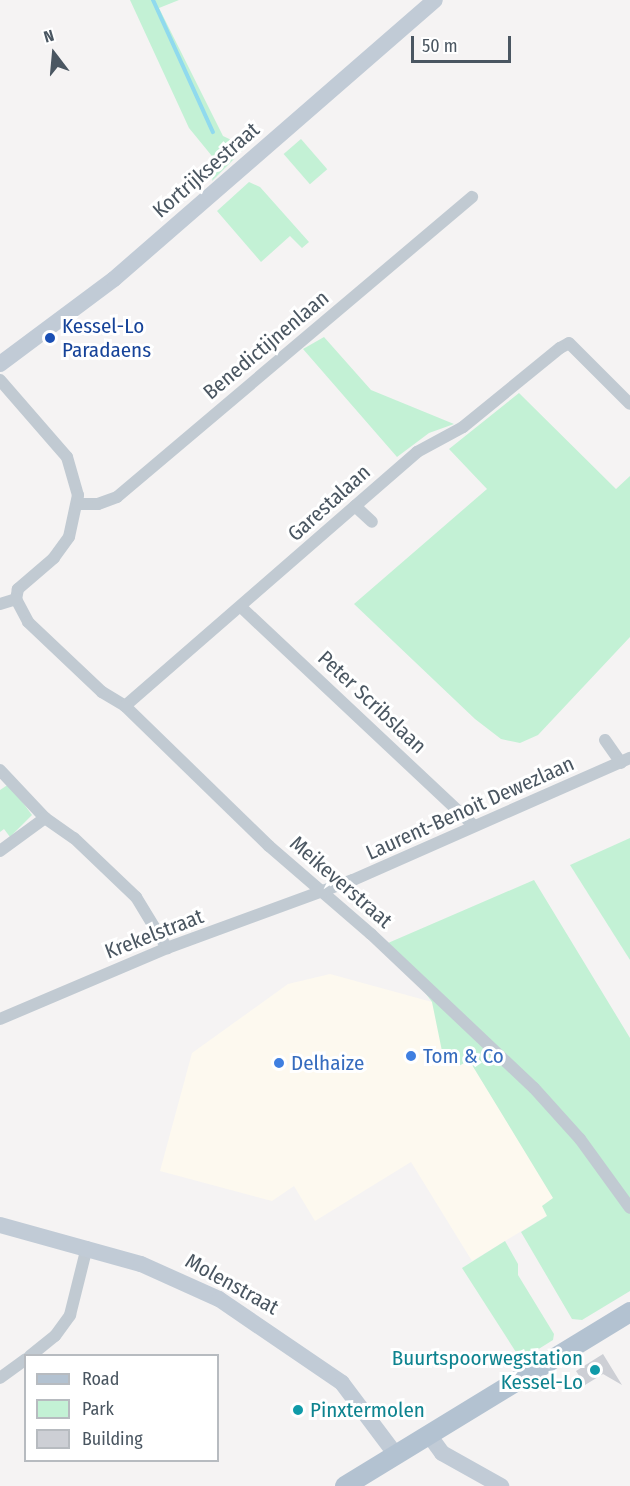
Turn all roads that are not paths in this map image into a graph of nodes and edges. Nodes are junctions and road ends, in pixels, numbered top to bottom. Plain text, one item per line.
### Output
1 (435, 0) edge
2 (472, 197) dead end
3 (0, 364) edge
4 (0, 380) edge
5 (630, 404) edge
6 (78, 504) junction
7 (355, 506) junction
8 (372, 522) dead end
9 (16, 599) junction
10 (0, 604) edge
11 (242, 608) junction
12 (125, 706) junction
13 (604, 740) dead end
14 (626, 761) edge
15 (0, 770) edge
16 (45, 818) junction
17 (474, 826) junction
18 (0, 851) edge
19 (325, 892) junction
20 (167, 948) junction
21 (0, 1019) edge
22 (630, 1208) edge
23 (0, 1225) edge
24 (87, 1247) junction
25 (630, 1312) edge
26 (33, 1354) edge
27 (24, 1360) edge
28 (0, 1378) edge
29 (429, 1435) junction
30 (396, 1455) junction
31 (345, 1486) edge
32 (501, 1486) edge

1 - 3 street, Kortrijksestraat
2 - 6 street, Benedictijnenlaan
4 - 6 street
5 - 7 street, Garestalaan
6 - 9 street
7 - 8 street
7 - 11 street, Garestalaan
9 - 10 street
9 - 12 street, Meikeverstraat
11 - 12 street, Garestalaan
11 - 17 street, Peter Scribslaan
12 - 19 street, Meikeverstraat
13 - 14 street
14 - 17 street, Laurent-Benoit Dewezlaan
15 - 16 street
16 - 18 street
16 - 20 street
17 - 19 street, Laurent-Benoit Dewezlaan
19 - 20 street, Krekelstraat
19 - 22 street, Meikeverstraat
20 - 21 street, Krekelstraat
23 - 24 street, Molenstraat
24 - 26 street
24 - 30 street, Molenstraat
25 - 29 main road
27 - 28 street
29 - 30 main road
29 - 32 street
30 - 31 main road

